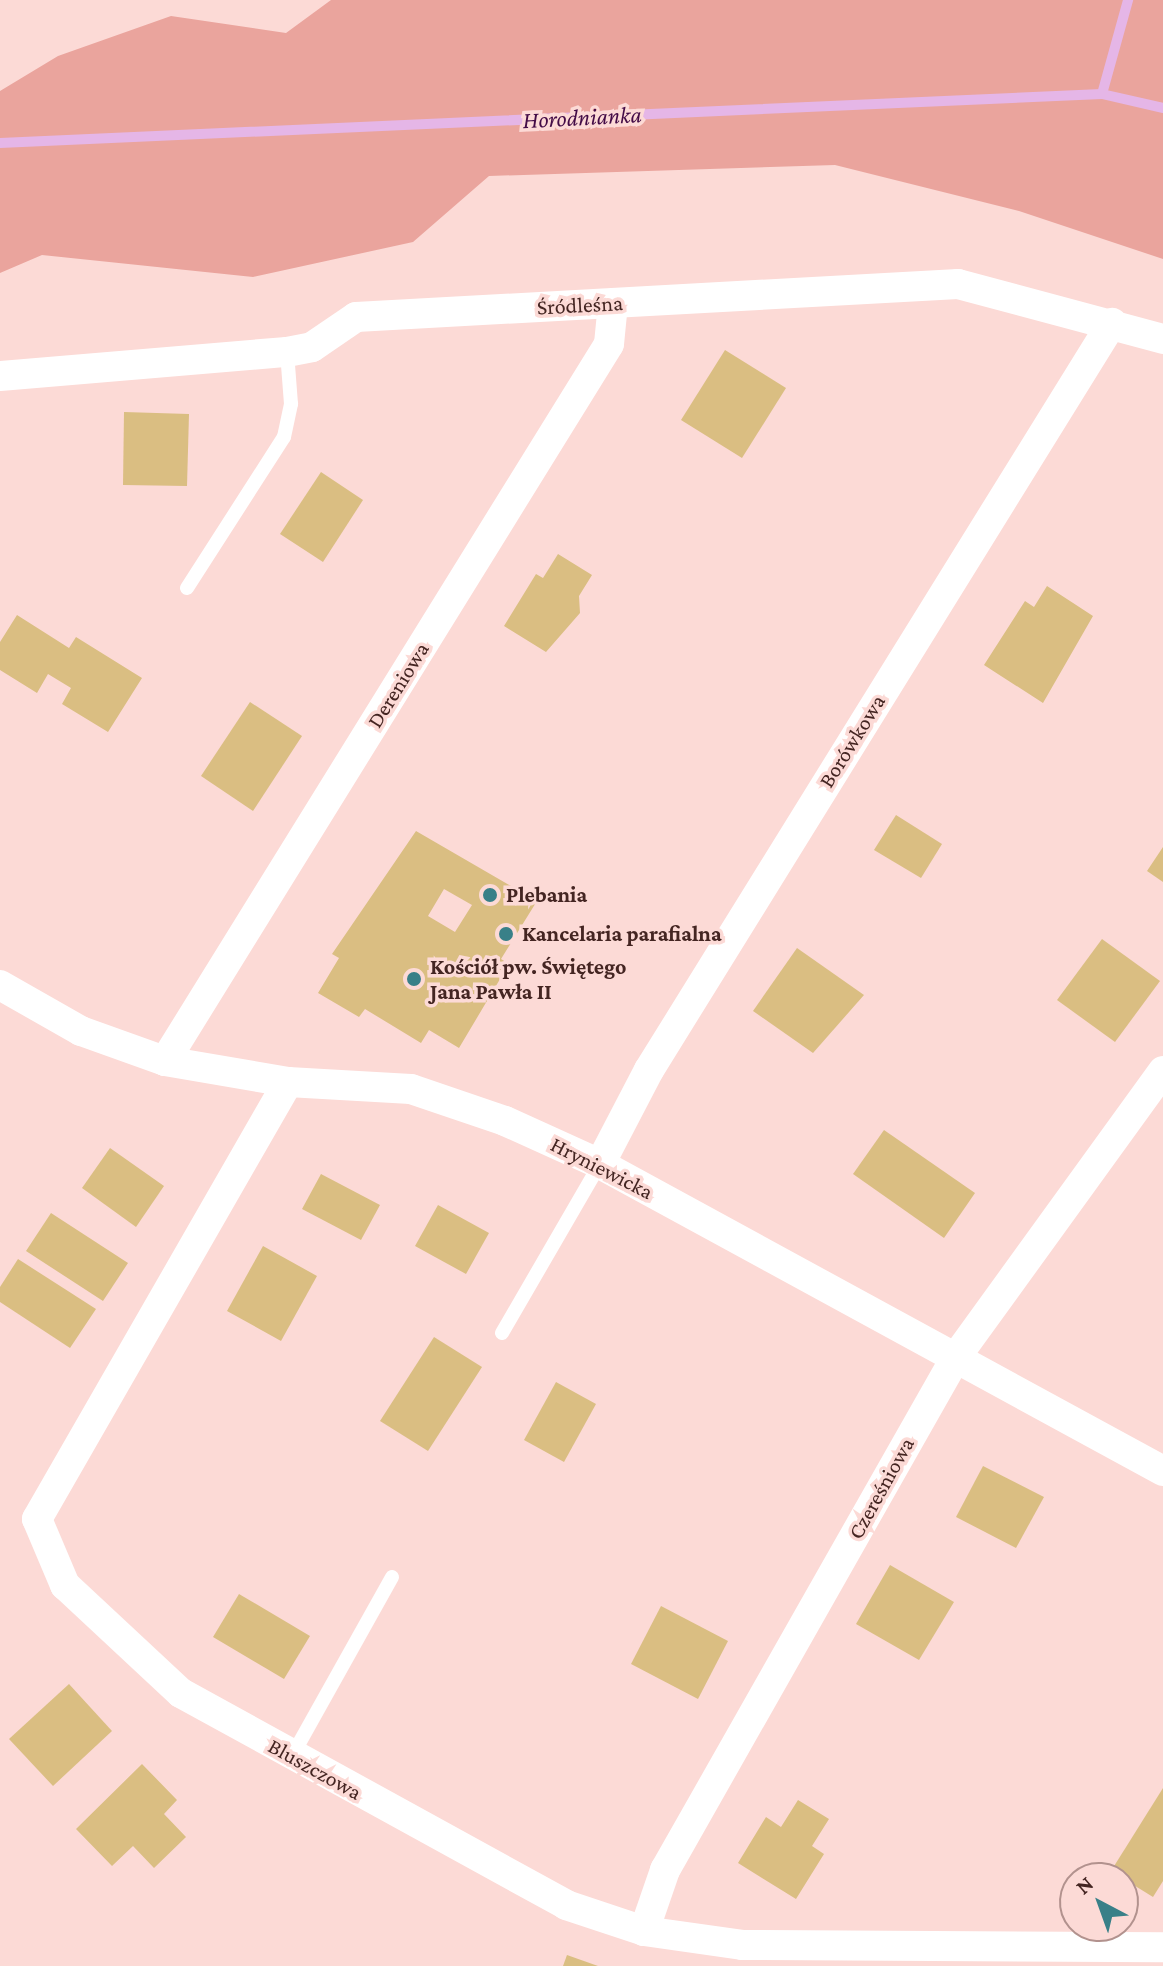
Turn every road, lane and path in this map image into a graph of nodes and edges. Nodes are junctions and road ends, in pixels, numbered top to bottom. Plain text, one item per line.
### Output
1 (613, 303) junction
2 (1112, 323) junction
3 (1163, 339) edge
4 (287, 352) junction
5 (0, 376) edge
6 (187, 588) dead end
7 (0, 985) edge
8 (165, 1061) junction
9 (1163, 1071) edge
10 (288, 1082) junction
11 (600, 1164) junction
12 (502, 1333) dead end
13 (956, 1357) junction
14 (1163, 1471) edge
15 (392, 1577) dead end
16 (292, 1756) junction
17 (644, 1931) junction
18 (1163, 1947) edge

1 - 2 street, Śródleśna
1 - 4 street, Śródleśna
1 - 8 street, Dereniowa
2 - 3 street, Śródleśna
2 - 11 street, Borówkowa
4 - 5 street, Śródleśna
4 - 6 lane
7 - 8 street, Hryniewicka
8 - 10 street, Hryniewicka
9 - 13 street, Czereśniowa
10 - 11 street, Hryniewicka
10 - 16 street, Bluszczowa
11 - 12 lane
11 - 13 street, Hryniewicka
13 - 14 street, Hryniewicka
13 - 17 street, Czereśniowa
15 - 16 lane
16 - 17 street, Bluszczowa
17 - 18 street, Bluszczowa

